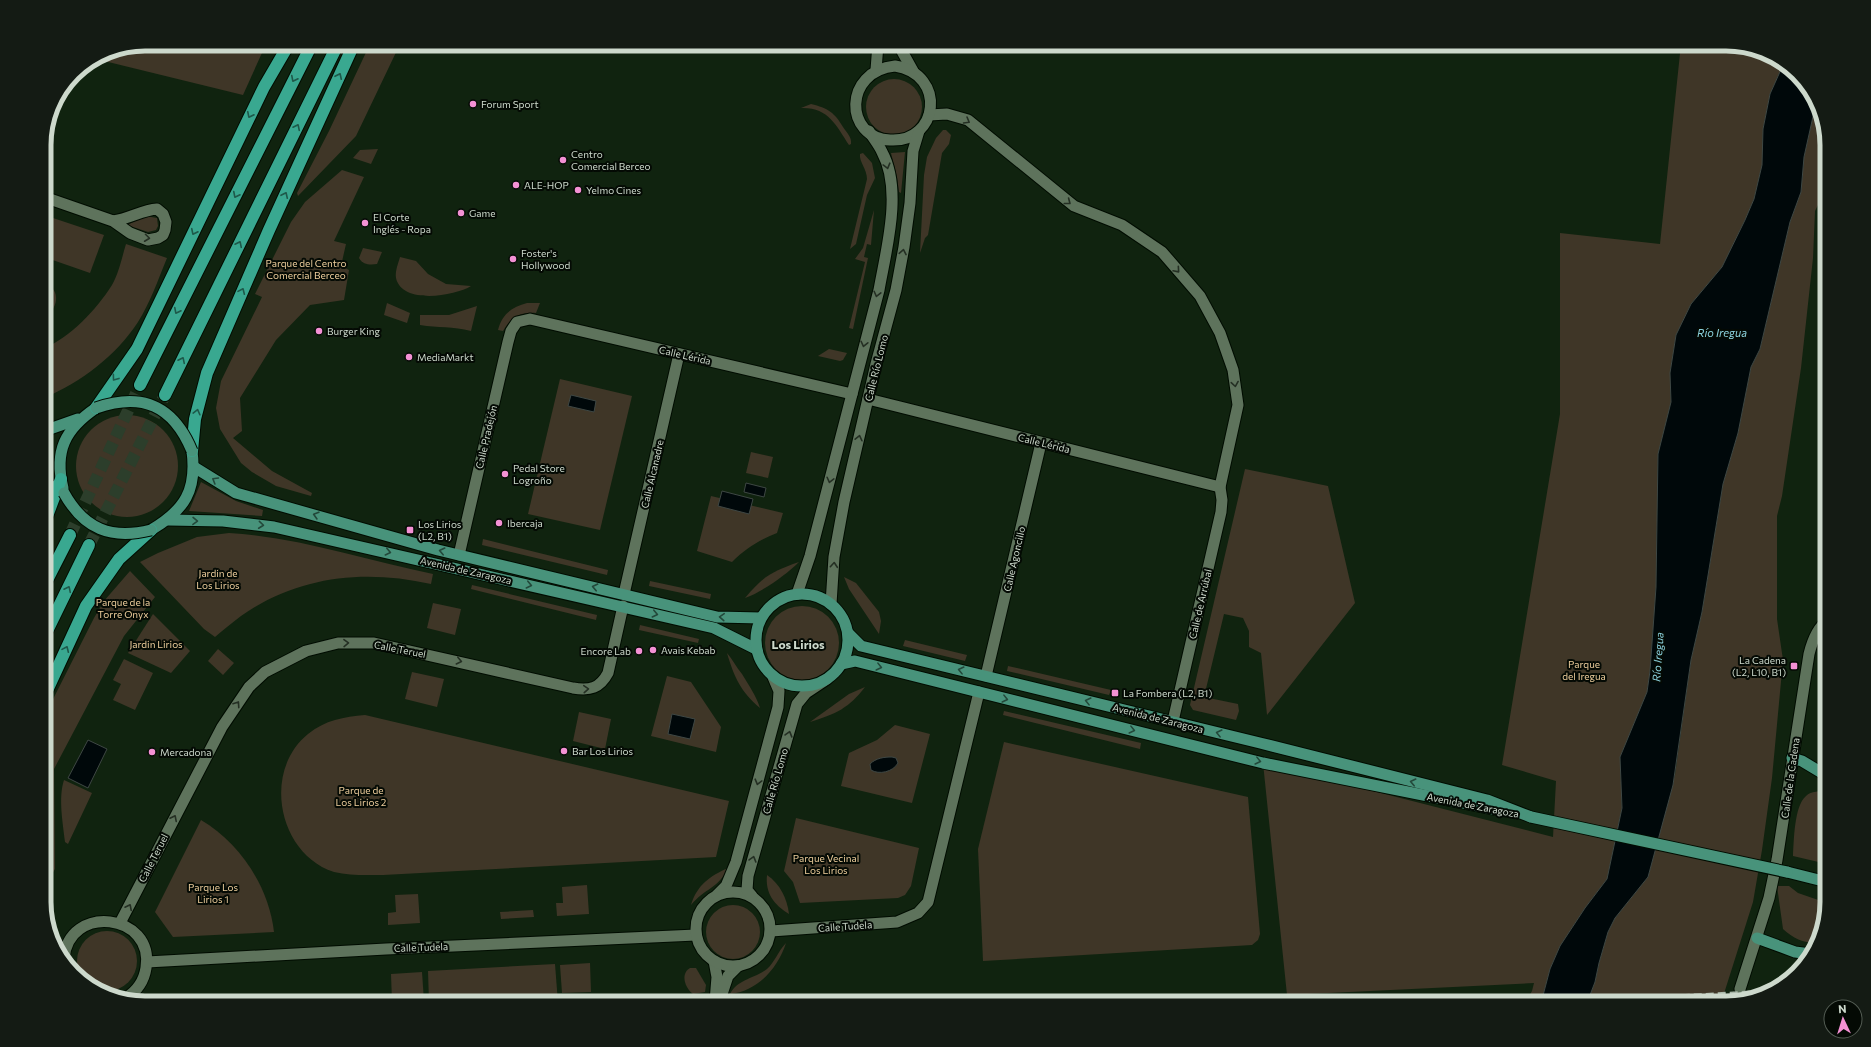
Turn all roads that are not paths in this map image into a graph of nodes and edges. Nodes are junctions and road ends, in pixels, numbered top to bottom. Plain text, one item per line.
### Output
1 (285, 51) edge
2 (308, 51) edge
3 (335, 51) edge
4 (351, 51) edge
5 (877, 51) edge
6 (902, 51) edge
7 (876, 70) junction
8 (913, 71) junction
9 (929, 115) junction
10 (869, 131) junction
11 (918, 131) junction
12 (51, 199) edge
13 (113, 221) dead end
14 (517, 322) joint
15 (680, 354) junction
16 (140, 385) tunnel mouth
17 (852, 394) junction
18 (165, 396) tunnel mouth
19 (868, 399) junction
20 (96, 408) junction
21 (81, 418) junction
22 (51, 429) edge
23 (1041, 443) junction
24 (192, 451) junction
25 (194, 467) junction
26 (51, 484) edge
27 (1220, 486) junction
28 (61, 487) junction
29 (51, 509) edge
30 (168, 520) junction
31 (151, 530) junction
32 (70, 534) tunnel mouth
33 (90, 545) tunnel mouth
34 (459, 555) junction
35 (51, 572) edge
36 (624, 594) junction
37 (798, 594) junction
38 (831, 604) junction
39 (623, 606) junction
40 (761, 618) junction
41 (51, 623) edge
42 (1820, 630) edge
43 (848, 632) junction
44 (756, 650) junction
45 (841, 664) junction
46 (986, 676) junction
47 (774, 677) junction
48 (827, 679) junction
49 (51, 682) edge
50 (979, 692) junction
51 (1173, 722) junction
52 (1792, 758) junction
53 (1820, 772) edge
54 (1531, 817) junction
55 (1820, 880) edge
56 (717, 895) junction
57 (752, 896) junction
58 (120, 923) junction
59 (771, 931) junction
60 (696, 935) junction
61 (1756, 938) junction
62 (65, 950) edge
63 (1804, 953) edge
64 (714, 961) junction
65 (147, 962) junction
66 (738, 966) junction
67 (1740, 989) tunnel mouth
68 (130, 994) edge
69 (715, 996) edge
70 (722, 996) edge

1 -> 20 highway
2 -> 16 highway
18 -> 3 highway
24 -> 4 highway
5 - 7 street
6 - 8 street
7 - 8 street
7 - 10 street
8 - 9 street
9 - 11 street
9 -> 27 street, Calle de Arrúbal
10 - 11 street
10 -> 17 street, Calle Río Lomo
19 -> 11 street, Calle Río Lomo
12 - 13 street
14 - 15 street, Calle Lérida
14 - 34 street, Calle Pradejón
15 - 17 street, Calle Lérida
15 - 36 street, Calle Alcanadre
17 -> 37 street, Calle Río Lomo
19 - 23 street, Calle Lérida
38 -> 19 street, Calle Río Lomo
20 - 21 main road
20 - 24 main road, bridge
21 - 22 main road
21 - 28 main road
23 - 27 street, Calle Lérida
23 - 46 street, Calle Agoncillo
24 - 25 main road
25 - 30 main road
34 -> 25 main road, Avenida de Zaragoza
26 - 28 main road
27 - 51 street, Calle de Arrúbal
28 - 29 highway
28 - 31 main road, bridge
30 - 31 main road
30 -> 39 main road, Avenida de Zaragoza
49 -> 31 highway
32 - 35 highway
41 -> 33 highway
36 -> 34 main road, Avenida de Zaragoza
40 -> 36 main road, Avenida de Zaragoza
37 - 38 main road
37 - 40 main road
38 - 43 main road
39 -> 44 main road, Avenida de Zaragoza
58 -> 39 street, Calle Teruel
40 - 44 main road
42 - 52 street, Calle de la Cadena
43 - 45 main road
46 -> 43 main road, Avenida de Zaragoza
44 - 47 main road
45 - 48 main road
45 -> 50 main road, Avenida de Zaragoza
51 -> 46 main road, Avenida de Zaragoza
47 - 48 main road
47 -> 56 street, Calle Río Lomo
57 -> 48 street, Calle Río Lomo
50 -> 54 main road, Avenida de Zaragoza
50 - 59 street, Calle Tudela
54 -> 51 main road, Avenida de Zaragoza
52 - 53 main road
52 - 61 street, Calle de la Cadena
54 - 55 main road, bridge
56 - 57 street
56 - 60 street
57 - 59 street
58 - 62 street
58 - 65 street
59 - 66 street
60 - 64 street
60 - 65 street, Calle Tudela
61 - 63 main road
61 - 67 street, Calle de la Cadena
64 - 66 street
64 - 69 street
65 - 68 street
66 - 70 street

